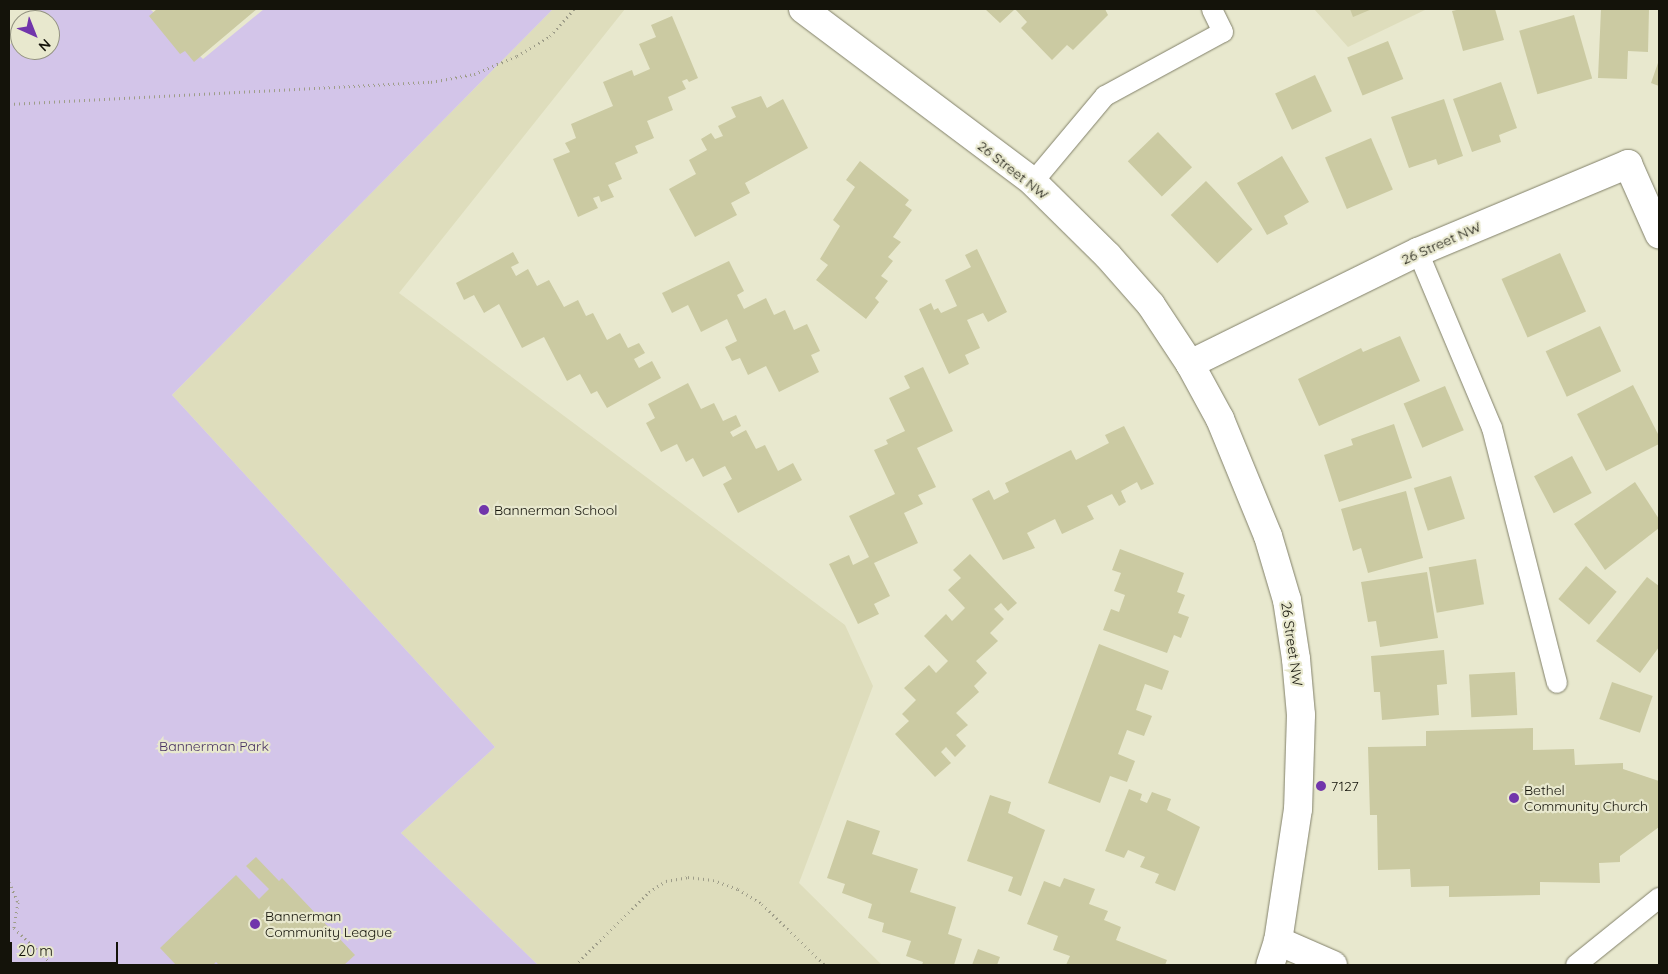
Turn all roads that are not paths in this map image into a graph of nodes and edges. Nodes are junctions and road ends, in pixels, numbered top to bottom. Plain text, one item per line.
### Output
1 (803, 9) edge
2 (1212, 9) edge
3 (1033, 182) junction
4 (1659, 234) edge
5 (1418, 252) junction
6 (1190, 364) junction
7 (1557, 683) dead end
8 (1659, 898) edge
9 (1274, 953) edge
10 (1333, 965) edge
11 (1576, 965) edge

1 - 3 street, 26 Street NW
2 - 3 lane
3 - 6 street, 26 Street NW
4 - 5 street, 26 Street NW
5 - 6 street, 26 Street NW
5 - 7 lane
6 - 9 street, 26 Street NW
8 - 11 lane
9 - 10 street

